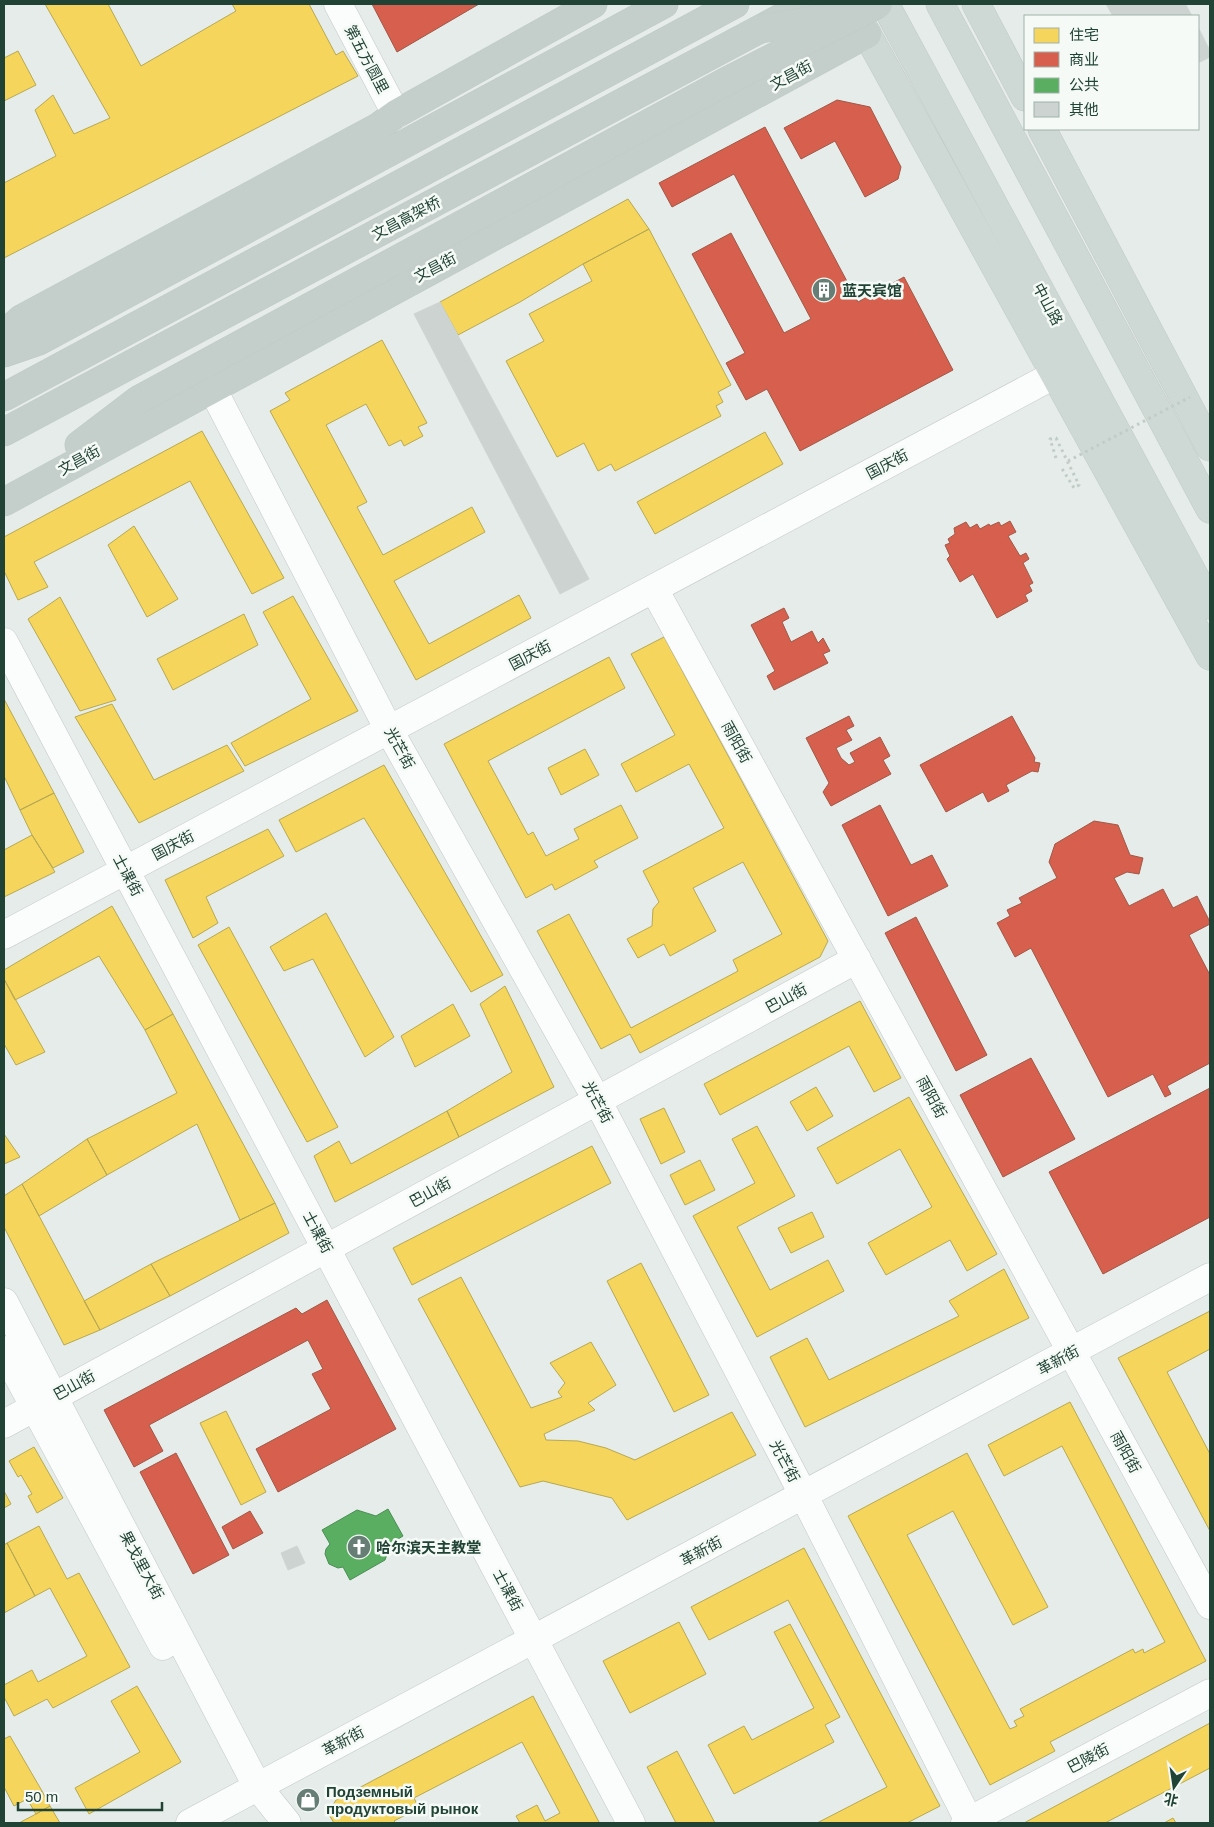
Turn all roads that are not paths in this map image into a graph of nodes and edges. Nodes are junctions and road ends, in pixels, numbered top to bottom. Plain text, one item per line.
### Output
1 (338, 4) edge
2 (593, 4) edge
3 (664, 4) edge
4 (734, 4) edge
5 (807, 4) edge
6 (940, 4) edge
7 (976, 4) edge
8 (869, 11) edge
9 (761, 29) junction
10 (1024, 95) edge
11 (396, 114) junction
12 (1043, 130) edge
13 (4, 334) edge
14 (4, 353) edge
15 (1056, 374) junction
16 (212, 388) junction
17 (4, 397) edge
18 (4, 432) edge
19 (1210, 447) edge
20 (6, 500) edge
21 (1210, 509) edge
22 (654, 589) junction
23 (1210, 605) edge
24 (4, 642) edge
25 (1210, 656) edge
26 (389, 730) junction
27 (126, 870) junction
28 (4, 935) edge
29 (857, 960) junction
30 (597, 1100) junction
31 (326, 1248) junction
32 (1210, 1277) edge
33 (4, 1302) edge
34 (4, 1350) edge
35 (1072, 1352) junction
36 (43, 1402) junction
37 (4, 1424) edge
38 (804, 1496) junction
39 (1210, 1605) edge
40 (534, 1640) junction
41 (1210, 1693) edge
42 (250, 1790) junction
43 (190, 1823) edge
44 (266, 1823) edge
45 (287, 1823) edge
46 (632, 1823) edge
47 (968, 1823) edge

1 - 11 street, 第五方圆里
2 - 11 highway
3 - 14 highway
4 - 17 highway
5 - 9 highway, 文昌高架桥
6 - 21 main road
7 - 10 main road
8 - 9 highway, bridge
8 - 15 main road
8 - 16 highway, 文昌街
8 - 20 highway, bridge
8 - 23 main road, 中山路
9 - 18 highway, 文昌高架桥
11 - 13 highway
12 - 19 main road
15 - 22 street, 国庆街
15 - 25 main road
16 - 20 highway, 文昌街
16 - 26 street, 光芒街
22 - 26 street, 国庆街
22 - 29 street, 雨阳街
24 - 27 street, 士课街
26 - 27 street, 国庆街
26 - 30 street, 光芒街
27 - 28 street, 国庆街
27 - 31 street, 士课街
29 - 30 street, 巴山街
29 - 35 street, 雨阳街
30 - 31 street, 巴山街
30 - 38 street, 光芒街
31 - 36 street, 巴山街
31 - 40 street, 士课街
32 - 35 street, 革新街
33 - 36 street, 果戈里大街
34 - 36 street, 果戈里大街
35 - 38 street, 革新街
35 - 39 street, 雨阳街
36 - 37 street, 巴山街
36 - 42 street, 果戈里大街
38 - 40 street, 革新街
38 - 47 street, 光芒街
40 - 42 street, 革新街
40 - 46 street, 士课街
41 - 47 street, 巴陵街
42 - 43 street, 革新街
42 - 44 street, 果戈里大街
42 - 45 street, 果戈里大街

